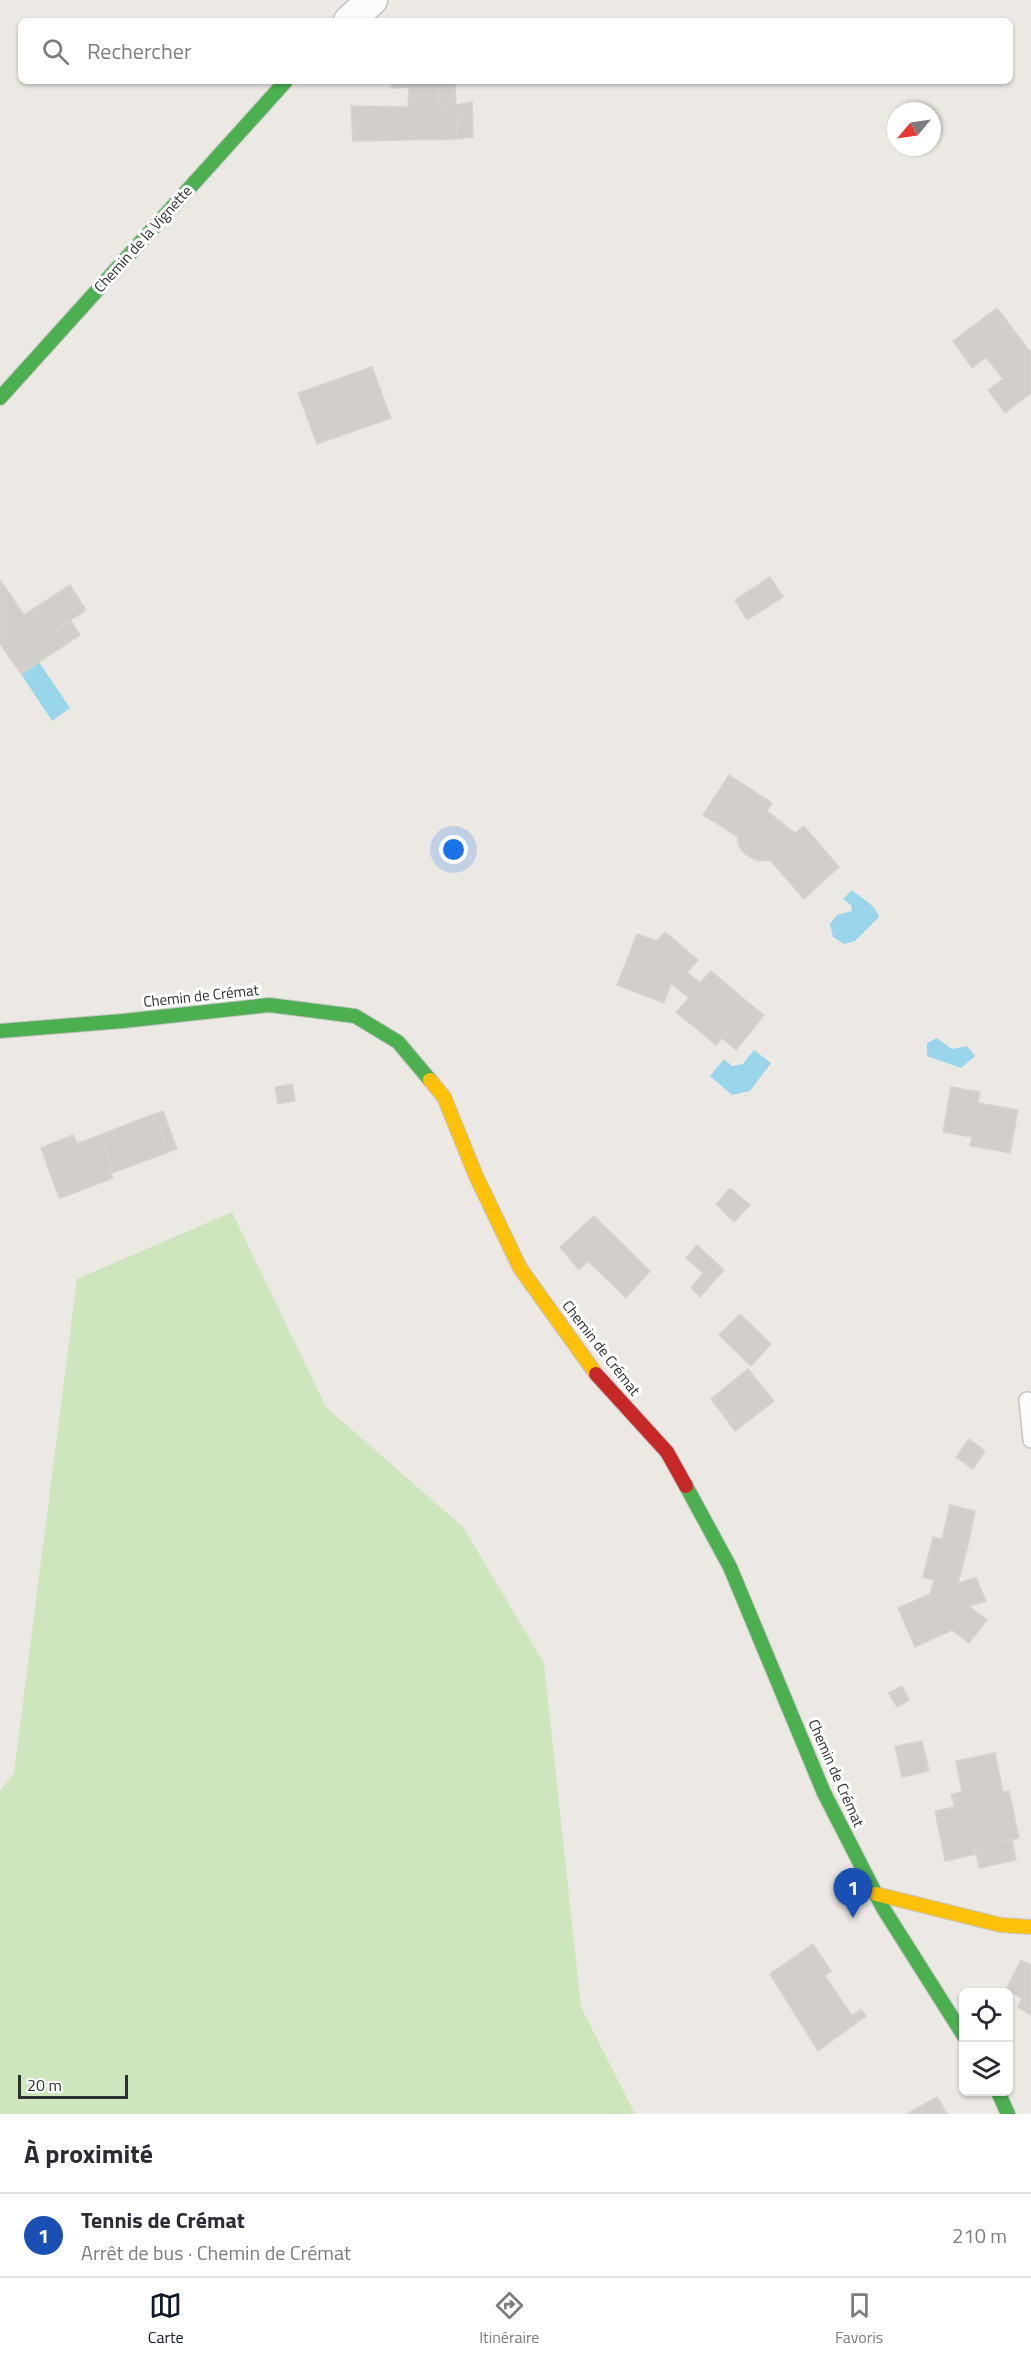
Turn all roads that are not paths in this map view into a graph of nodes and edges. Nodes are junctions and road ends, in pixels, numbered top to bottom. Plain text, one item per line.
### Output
1 (372, 0) edge
2 (352, 18) edge
3 (283, 84) edge
4 (0, 398) edge
5 (0, 1031) edge
6 (1027, 1400) dead end
7 (1031, 1440) edge
8 (876, 1894) junction
9 (1031, 1927) edge
10 (959, 2030) edge
11 (1000, 2096) edge
12 (1008, 2114) edge

1 - 2 street
3 - 4 street, Chemin de la Vignette
5 - 8 street, Chemin de Crémat
6 - 7 lane
8 - 9 street
8 - 10 street, Chemin de Crémat
11 - 12 street

